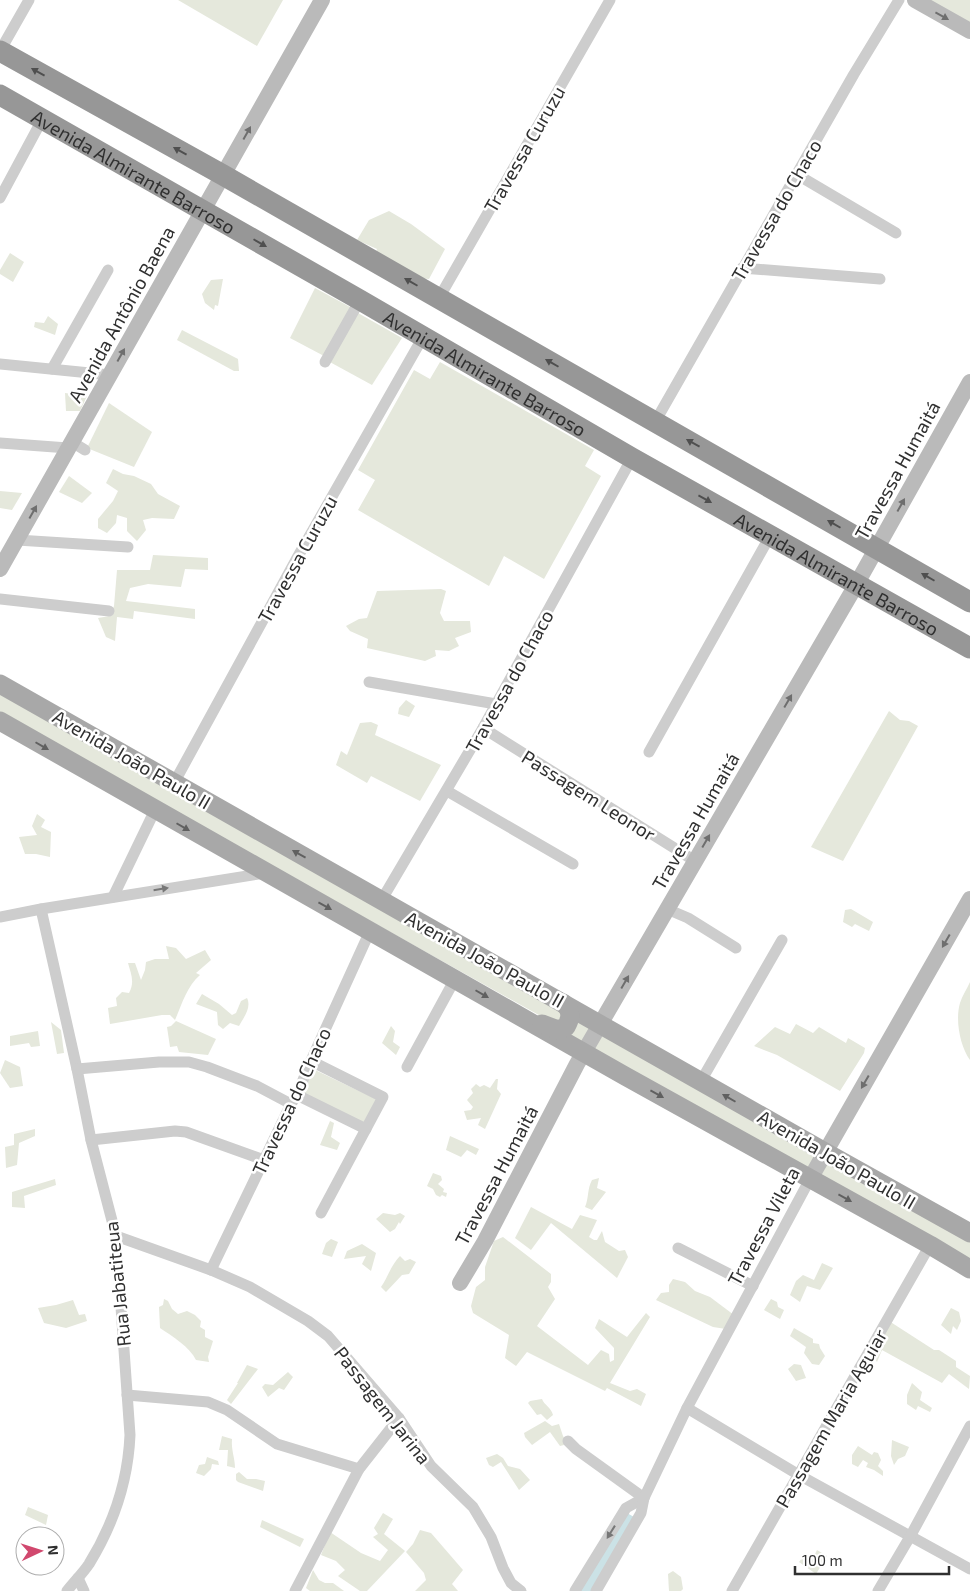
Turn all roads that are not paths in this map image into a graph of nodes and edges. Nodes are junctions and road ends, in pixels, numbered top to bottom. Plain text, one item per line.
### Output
1 (29, 0) edge
2 (322, 0) edge
3 (610, 0) edge
4 (899, 0) edge
5 (914, 0) edge
6 (970, 31) edge
7 (0, 51) edge
8 (0, 95) edge
9 (42, 118) junction
10 (796, 174) junction
11 (223, 175) junction
12 (0, 198) edge
13 (203, 210) junction
14 (896, 233) dead end
15 (742, 268) junction
16 (108, 270) dead end
17 (880, 279) dead end
18 (439, 298) junction
19 (360, 300) junction
20 (423, 337) junction
21 (325, 362) dead end
22 (0, 364) edge
23 (52, 369) junction
24 (110, 375) junction
25 (970, 382) edge
26 (655, 422) junction
27 (0, 443) edge
28 (75, 447) junction
29 (632, 458) junction
30 (770, 536) junction
31 (10, 545) edge
32 (128, 547) dead end
33 (877, 548) junction
34 (0, 569) edge
35 (856, 585) junction
36 (0, 599) edge
37 (970, 602) edge
38 (109, 611) dead end
39 (970, 648) edge
40 (369, 682) dead end
41 (0, 684) edge
42 (496, 704) junction
43 (0, 721) edge
44 (483, 728) junction
45 (649, 752) dead end
46 (174, 783) junction
47 (447, 791) junction
48 (155, 810) junction
49 (695, 861) junction
50 (573, 864) dead end
51 (264, 872) junction
52 (113, 897) junction
53 (970, 899) edge
54 (381, 901) junction
55 (42, 909) junction
56 (667, 909) junction
57 (0, 917) edge
58 (370, 931) junction
59 (782, 940) dead end
60 (736, 948) dead end
61 (455, 978) junction
62 (563, 1003) junction
63 (533, 1024) junction
64 (600, 1024) junction
65 (584, 1052) junction
66 (658, 1056) junction
67 (311, 1061) junction
68 (407, 1067) dead end
69 (77, 1069) junction
70 (625, 1076) junction
71 (701, 1081) junction
72 (294, 1099) junction
73 (366, 1129) junction
74 (91, 1140) junction
75 (825, 1152) junction
76 (264, 1160) junction
77 (810, 1179) junction
78 (321, 1213) dead end
79 (970, 1233) edge
80 (116, 1236) junction
81 (930, 1245) junction
82 (678, 1248) dead end
83 (970, 1269) edge
84 (210, 1270) junction
85 (460, 1283) dead end
86 (753, 1286) junction
87 (127, 1395) junction
88 (687, 1408) junction
89 (399, 1418) junction
90 (970, 1426) edge
91 (568, 1441) dead end
92 (359, 1469) junction
93 (799, 1475) junction
94 (644, 1498) junction
95 (911, 1535) junction
96 (970, 1569) edge
97 (78, 1578) junction
98 (67, 1591) edge
99 (84, 1591) edge
100 (295, 1591) edge
101 (521, 1591) edge
102 (575, 1591) edge
103 (596, 1591) edge
104 (732, 1591) edge
105 (878, 1591) edge

1 - 7 street
11 -> 2 street, Avenida Antônio Baena
3 - 18 street, Travessa Curuzu
4 - 10 street, Travessa do Chaco
5 -> 6 street
11 -> 7 highway, Avenida Almirante Barroso
8 - 9 highway, Avenida Almirante Barroso
9 - 12 street
9 - 13 highway, Avenida Almirante Barroso
10 - 14 street
10 - 15 street, Travessa do Chaco
11 - 13 street, Avenida Antônio Baena
18 -> 11 highway, Avenida Almirante Barroso
13 -> 19 highway, Avenida Almirante Barroso
24 -> 13 street, Avenida Antônio Baena
15 - 17 street
15 - 26 street, Travessa do Chaco
16 - 23 street
26 -> 18 highway, Avenida Almirante Barroso
19 - 20 highway, Avenida Almirante Barroso
19 - 21 street
20 - 29 highway, Avenida Almirante Barroso
20 - 46 street, Travessa Curuzu
22 - 23 street
23 - 24 street
24 - 28 street, Avenida Antônio Baena
33 -> 25 street, Travessa Humaitá
33 -> 26 highway, Avenida Almirante Barroso
27 - 28 street
31 -> 28 street, Avenida Antônio Baena
29 -> 30 highway, Avenida Almirante Barroso
29 - 42 street, Travessa do Chaco
30 - 35 highway, Avenida Almirante Barroso
30 - 45 street
31 - 32 street
31 - 34 street, Avenida Antônio Baena
33 - 35 street, Travessa Humaitá
37 -> 33 highway, Avenida Almirante Barroso
35 - 39 highway, Avenida Almirante Barroso
49 -> 35 street, Travessa Humaitá
36 - 38 street
40 - 42 street
41 - 46 main road, Avenida João Paulo II
42 - 44 street, Travessa do Chaco
43 -> 48 main road, Avenida João Paulo II
44 - 47 street, Travessa do Chaco
44 - 49 street, Passagem Leonor
54 -> 46 main road, Avenida João Paulo II
47 - 50 street
47 - 54 street, Travessa do Chaco
48 -> 51 main road, Avenida João Paulo II
48 - 52 street
49 - 56 street, Travessa Humaitá
52 -> 51 street
51 -> 58 main road, Avenida João Paulo II
52 - 55 street
53 -> 75 street, Travessa Vileta
54 - 62 main road, Avenida João Paulo II
55 - 57 street
55 - 69 street, Rua Jabatiteua
56 - 60 street
64 -> 56 street, Travessa Humaitá
58 - 61 main road, Avenida João Paulo II
58 - 67 street, Travessa do Chaco
59 - 71 street
61 -> 63 main road, Avenida João Paulo II
61 - 68 street
62 - 63 main road
62 - 64 main road, Avenida João Paulo II
63 - 65 main road, Avenida João Paulo II
64 - 65 street, Travessa Humaitá
64 - 66 main road, Avenida João Paulo II
65 - 70 main road, Avenida João Paulo II
65 - 85 street, Travessa Humaitá
66 - 70 main road
66 - 71 main road, Avenida João Paulo II
67 - 72 street, Travessa do Chaco
67 - 73 street
69 - 72 street
69 - 74 street, Rua Jabatiteua
70 -> 77 main road, Avenida João Paulo II
75 -> 71 main road, Avenida João Paulo II
72 - 73 street
72 - 76 street, Travessa do Chaco
73 - 78 street
74 - 76 street
74 - 80 street, Rua Jabatiteua
75 - 77 street, Travessa Vileta
75 - 79 main road, Avenida João Paulo II
76 - 84 street, Travessa do Chaco
77 -> 81 main road, Avenida João Paulo II
77 - 86 street, Travessa Vileta
80 - 84 street, Passagem Jarina
80 - 87 street, Rua Jabatiteua
81 - 83 main road, Avenida João Paulo II
81 - 93 street, Passagem Maria Aguiar
82 - 86 street
84 - 89 street, Passagem Jarina
86 - 88 street, Travessa Vileta
87 - 92 street
87 - 97 street, Rua Jabatiteua
88 - 93 street
88 - 94 street, Travessa Vileta
89 - 92 street
89 - 101 street, Passagem Jarina
90 - 95 street
91 - 94 street
92 - 100 street
93 - 95 street
93 - 104 street, Passagem Maria Aguiar
94 -> 102 street
94 - 103 street, Travessa Vileta
95 - 96 street
95 - 105 street
97 - 98 street, Rua Jabatiteua
97 - 99 street

